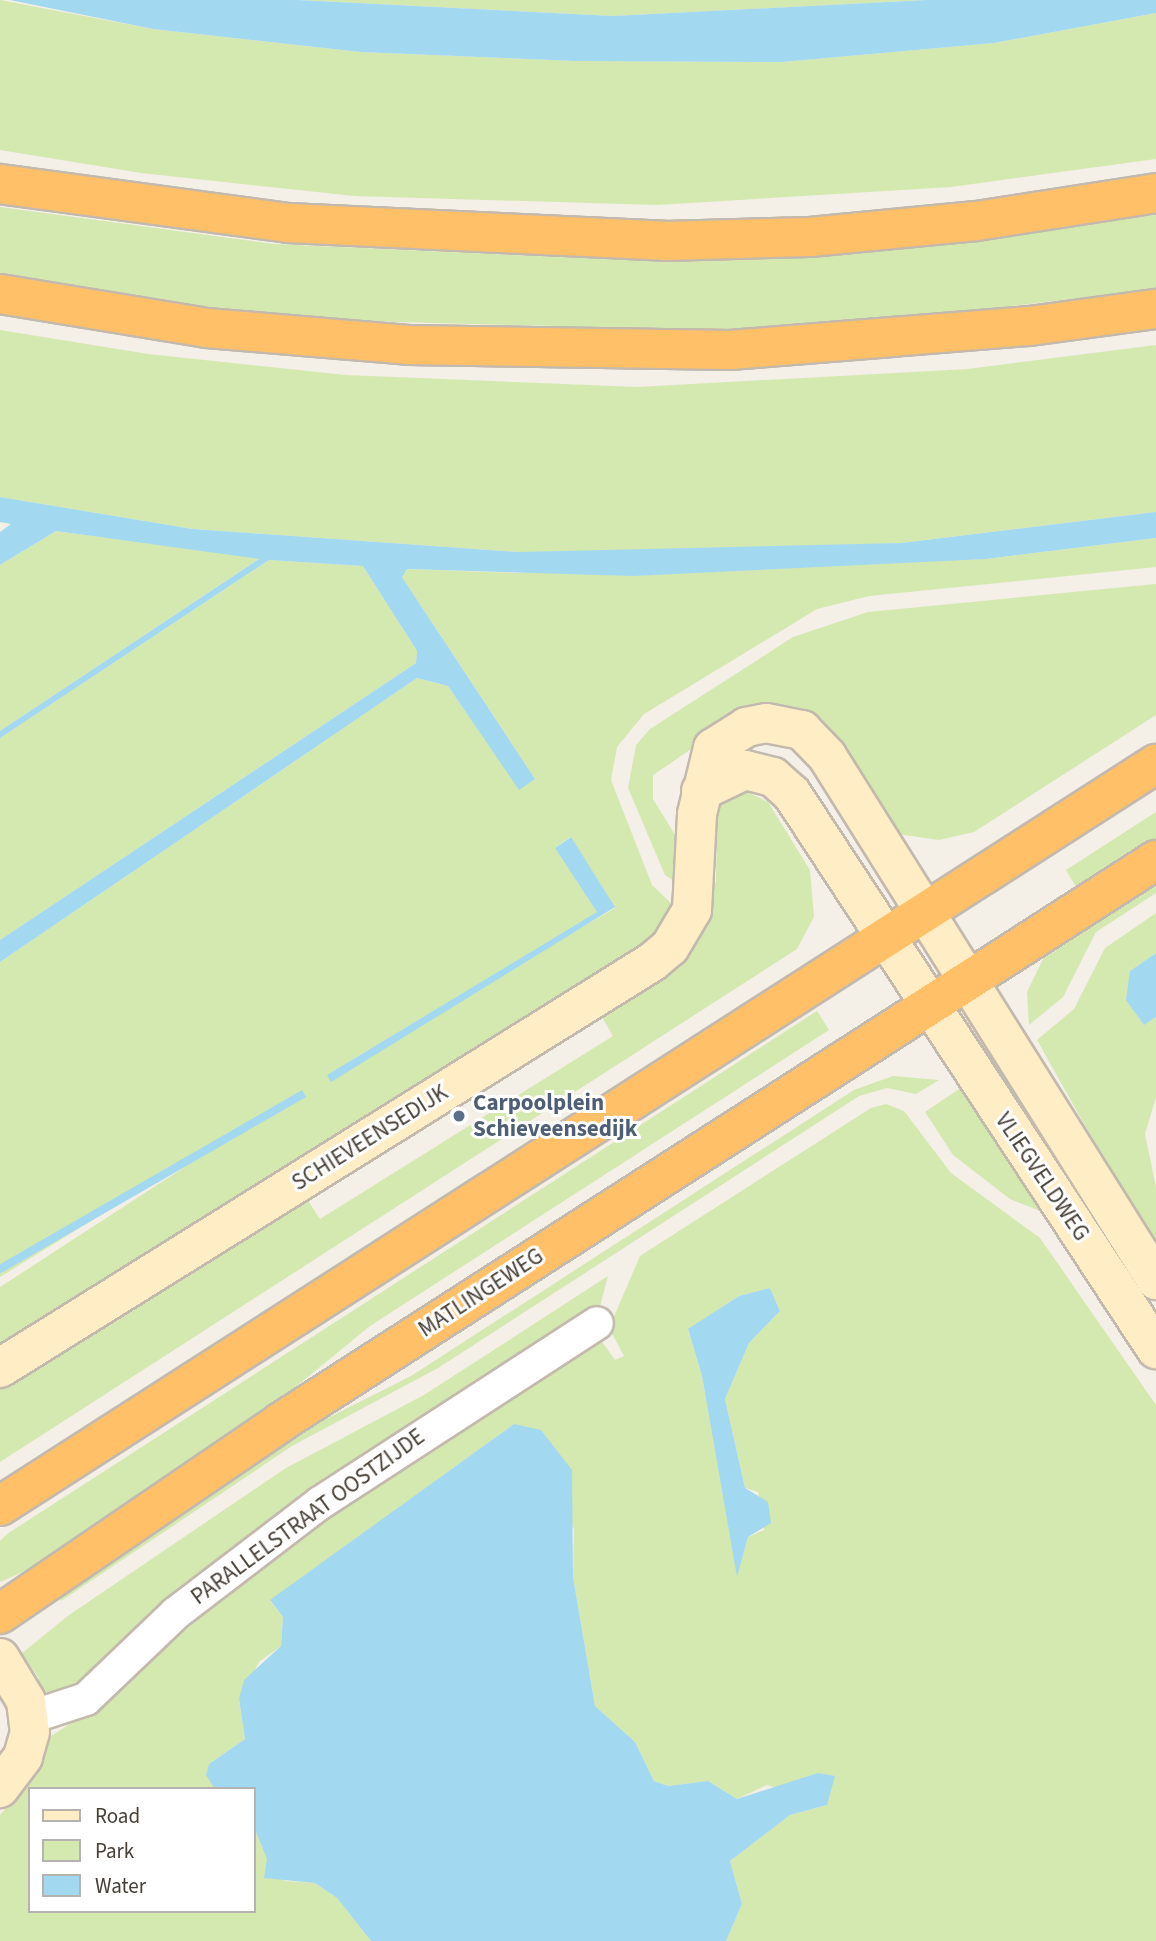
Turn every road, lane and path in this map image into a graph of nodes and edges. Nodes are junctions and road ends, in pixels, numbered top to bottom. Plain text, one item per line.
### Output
1 (0, 184) edge
2 (1156, 193) edge
3 (0, 294) edge
4 (1156, 309) edge
5 (1156, 764) edge
6 (701, 791) junction
7 (1156, 860) edge
8 (926, 915) junction
9 (885, 940) junction
10 (967, 981) junction
11 (928, 1006) junction
12 (1156, 1280) edge
13 (597, 1323) dead end
14 (1156, 1349) edge
15 (0, 1368) edge
16 (0, 1506) edge
17 (13, 1605) edge
18 (0, 1658) edge
19 (28, 1718) junction
20 (0, 1788) edge

1 - 2 highway
3 - 4 highway
5 - 8 highway
6 - 8 street, SCHIEVEENSEDIJK
6 - 9 street
6 - 15 street, SCHIEVEENSEDIJK
7 - 10 highway, MATLINGEWEG
8 - 9 highway
8 - 10 street, VLIEGVELDWEG
9 - 11 street, VLIEGVELDWEG
9 - 16 highway
10 - 11 highway, MATLINGEWEG
10 - 12 street, VLIEGVELDWEG
11 - 14 street, VLIEGVELDWEG
11 - 17 highway, MATLINGEWEG
13 - 19 street, PARALLELSTRAAT OOSTZIJDE
18 - 19 street
19 - 20 street

